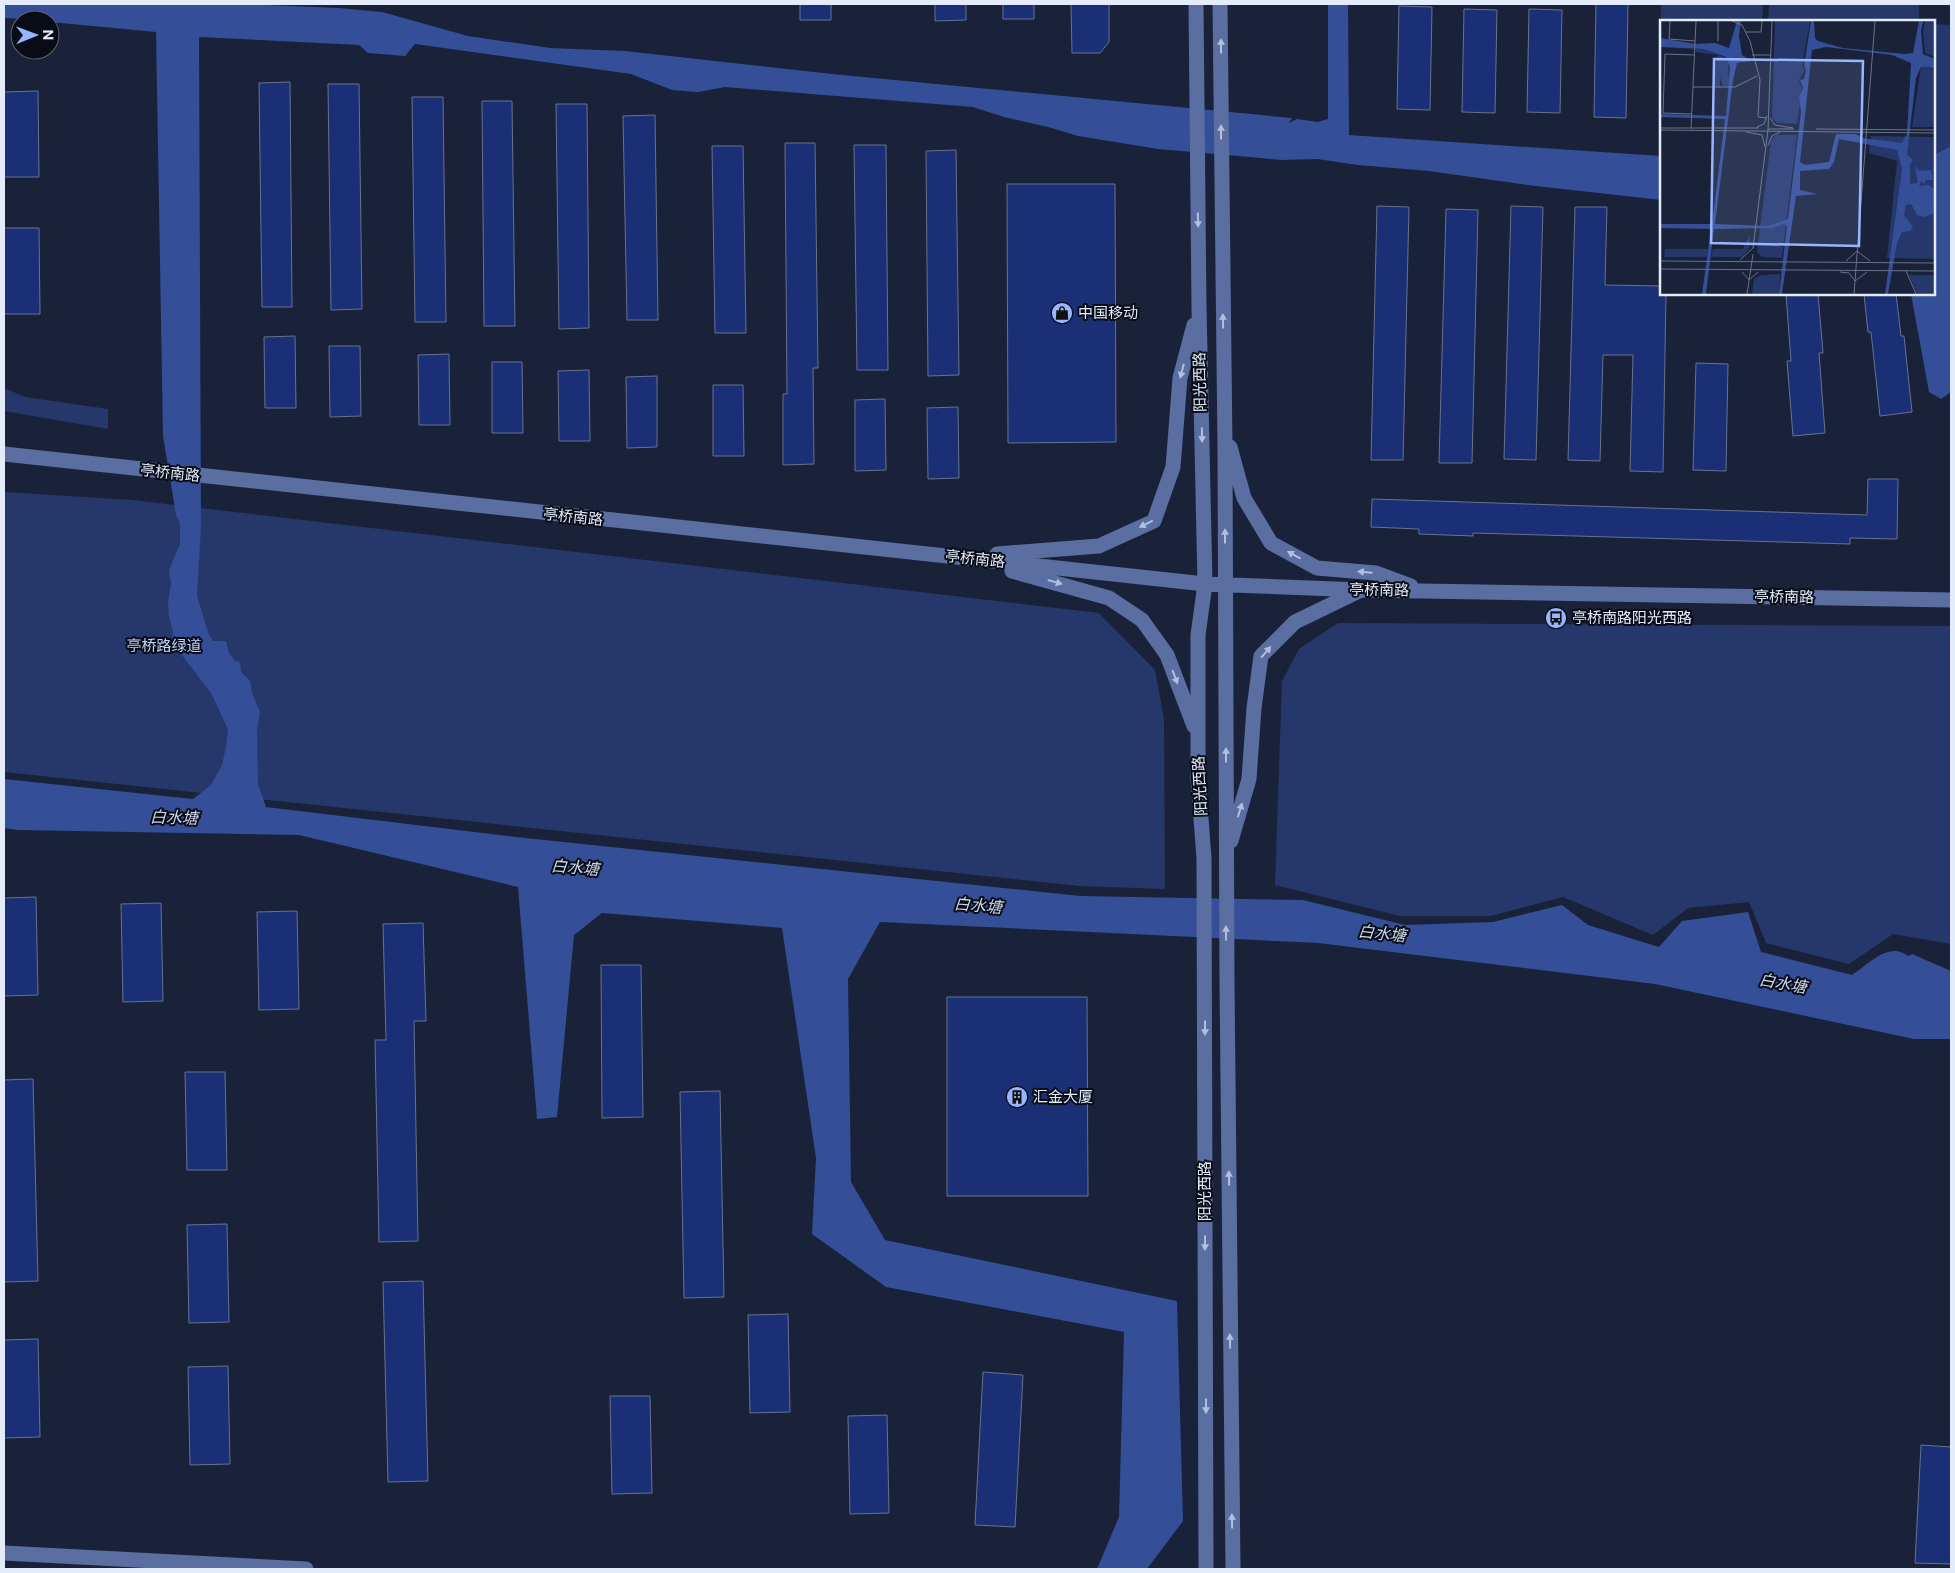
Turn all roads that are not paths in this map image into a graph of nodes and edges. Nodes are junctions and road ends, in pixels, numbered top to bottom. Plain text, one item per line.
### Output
1 (1196, 4) edge
2 (1220, 4) edge
3 (1199, 307) junction
4 (1225, 429) junction
5 (4, 454) edge
6 (957, 557) junction
7 (1205, 584) junction
8 (1225, 584) junction
9 (1362, 590) junction
10 (1422, 590) junction
11 (1951, 600) edge
12 (1198, 734) junction
13 (1226, 857) junction
14 (4, 1553) edge
15 (306, 1569) edge
16 (1206, 1569) edge
17 (1233, 1569) edge

1 -> 3 street, 阳光西路
4 -> 2 street, 阳光西路
3 -> 6 street
3 -> 7 street, 阳光西路
8 -> 4 street, 阳光西路
10 -> 4 street
5 - 6 street, 亭桥南路
6 - 7 street, 亭桥南路
6 -> 12 street
7 - 8 street, 亭桥南路
7 - 12 street, 阳光西路
8 - 9 street, 亭桥南路
13 -> 8 street, 阳光西路
9 - 10 street, 亭桥南路
13 -> 9 street
10 - 11 street, 亭桥南路
12 -> 16 street, 阳光西路
17 -> 13 street, 阳光西路
14 - 15 street

